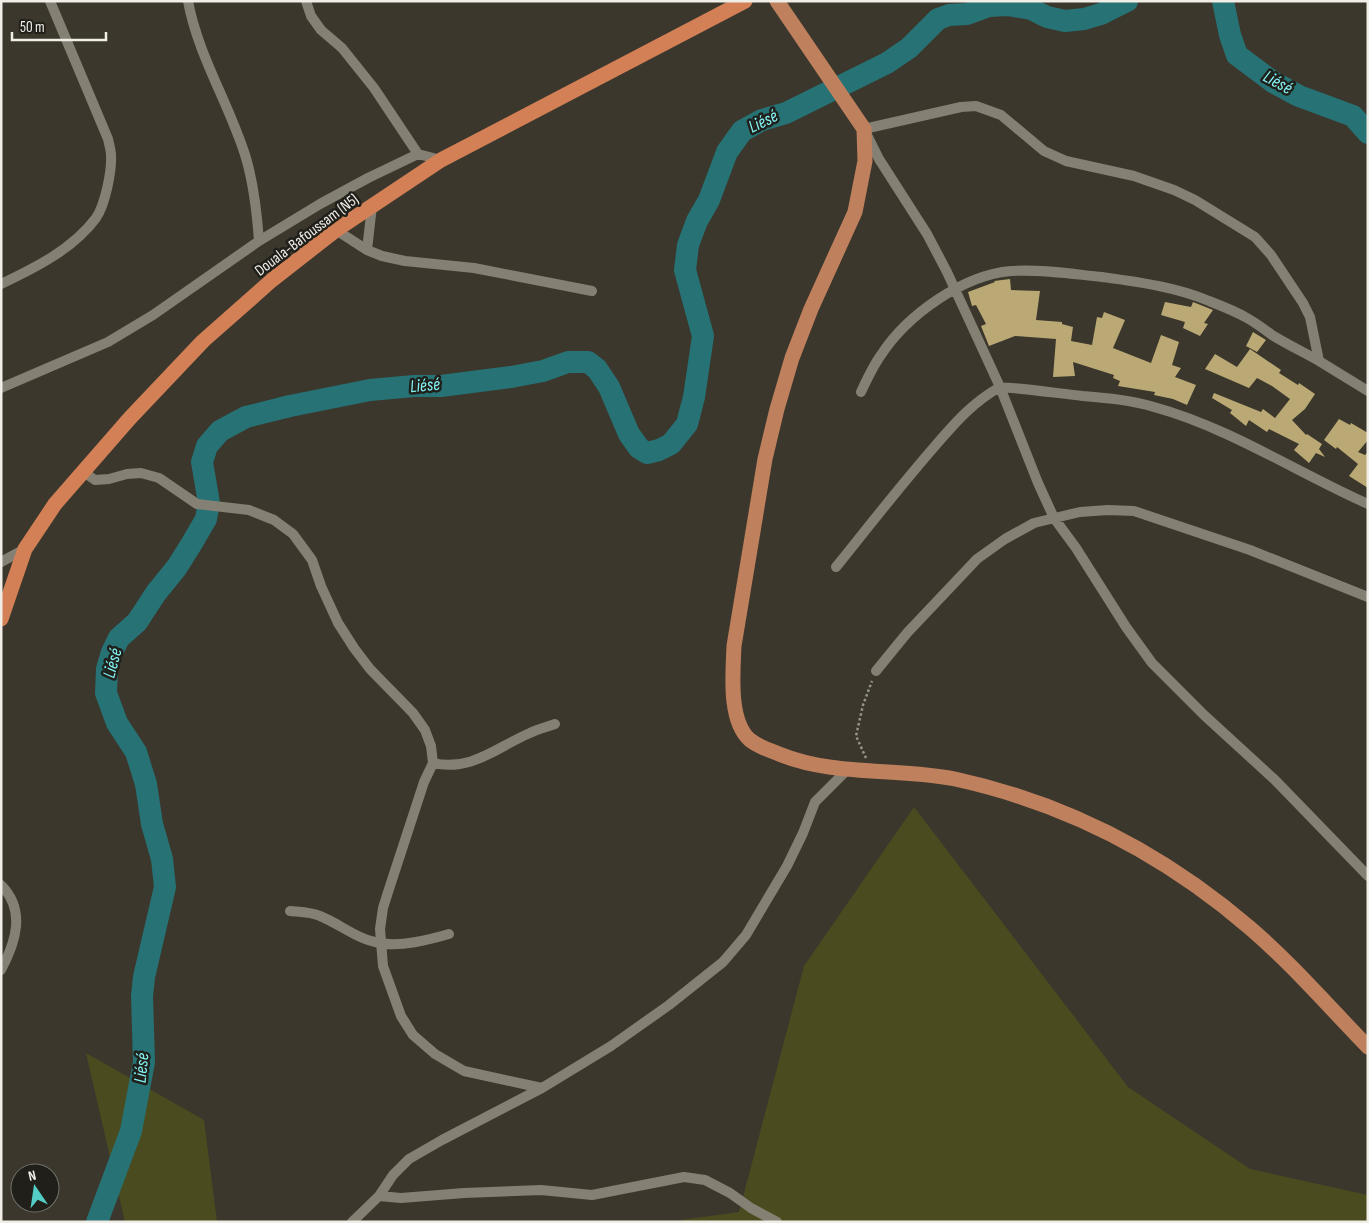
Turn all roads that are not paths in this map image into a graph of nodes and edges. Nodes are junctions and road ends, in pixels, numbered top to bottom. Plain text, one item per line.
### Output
1 (50, 1) edge
2 (188, 1) edge
3 (306, 1) edge
4 (745, 1) edge
5 (777, 1) edge
6 (864, 129) junction
7 (418, 154) junction
8 (442, 160) junction
9 (372, 206) junction
10 (336, 230) junction
11 (259, 241) junction
12 (367, 250) junction
13 (1, 284) edge
14 (955, 290) junction
15 (592, 291) dead end
16 (1319, 361) junction
17 (1000, 387) junction
18 (1, 388) edge
19 (1368, 390) edge
20 (861, 392) dead end
21 (82, 471) junction
22 (1368, 504) edge
23 (1054, 518) junction
24 (25, 549) junction
25 (1, 562) edge
26 (836, 566) dead end
27 (1367, 594) edge
28 (1, 619) edge
29 (876, 671) road end
30 (555, 724) dead end
31 (433, 764) junction
32 (848, 770) junction
33 (1368, 876) edge
34 (1, 885) edge
35 (290, 911) dead end
36 (449, 934) dead end
37 (380, 944) junction
38 (1, 970) edge
39 (1368, 1047) edge
40 (542, 1088) junction
41 (379, 1196) junction
42 (352, 1222) edge
43 (777, 1222) edge

1 - 13 street
2 - 11 street
3 - 7 street
4 - 8 highway, Douala-Bafoussam (N5)
5 - 6 main road
6 - 14 street
6 - 16 street
6 - 32 main road
7 - 8 street
7 - 11 street
8 - 9 highway, Douala-Bafoussam (N5)
9 - 10 highway, Douala-Bafoussam (N5)
9 - 12 street
10 - 12 street
10 - 21 highway, Douala-Bafoussam (N5)
11 - 18 street
12 - 15 street
14 - 16 street
14 - 17 street
14 - 20 street
16 - 19 street
17 - 22 street
17 - 23 street
17 - 26 street
21 - 24 highway, Douala-Bafoussam (N5)
21 - 31 street
23 - 27 street
23 - 29 street
23 - 33 street
24 - 25 street
24 - 28 highway, Douala-Bafoussam (N5)
30 - 31 street
31 - 37 street
32 - 39 main road
32 - 40 street
34 - 38 street
35 - 37 street
36 - 37 street
37 - 40 street
40 - 41 street
41 - 42 street
41 - 43 street

